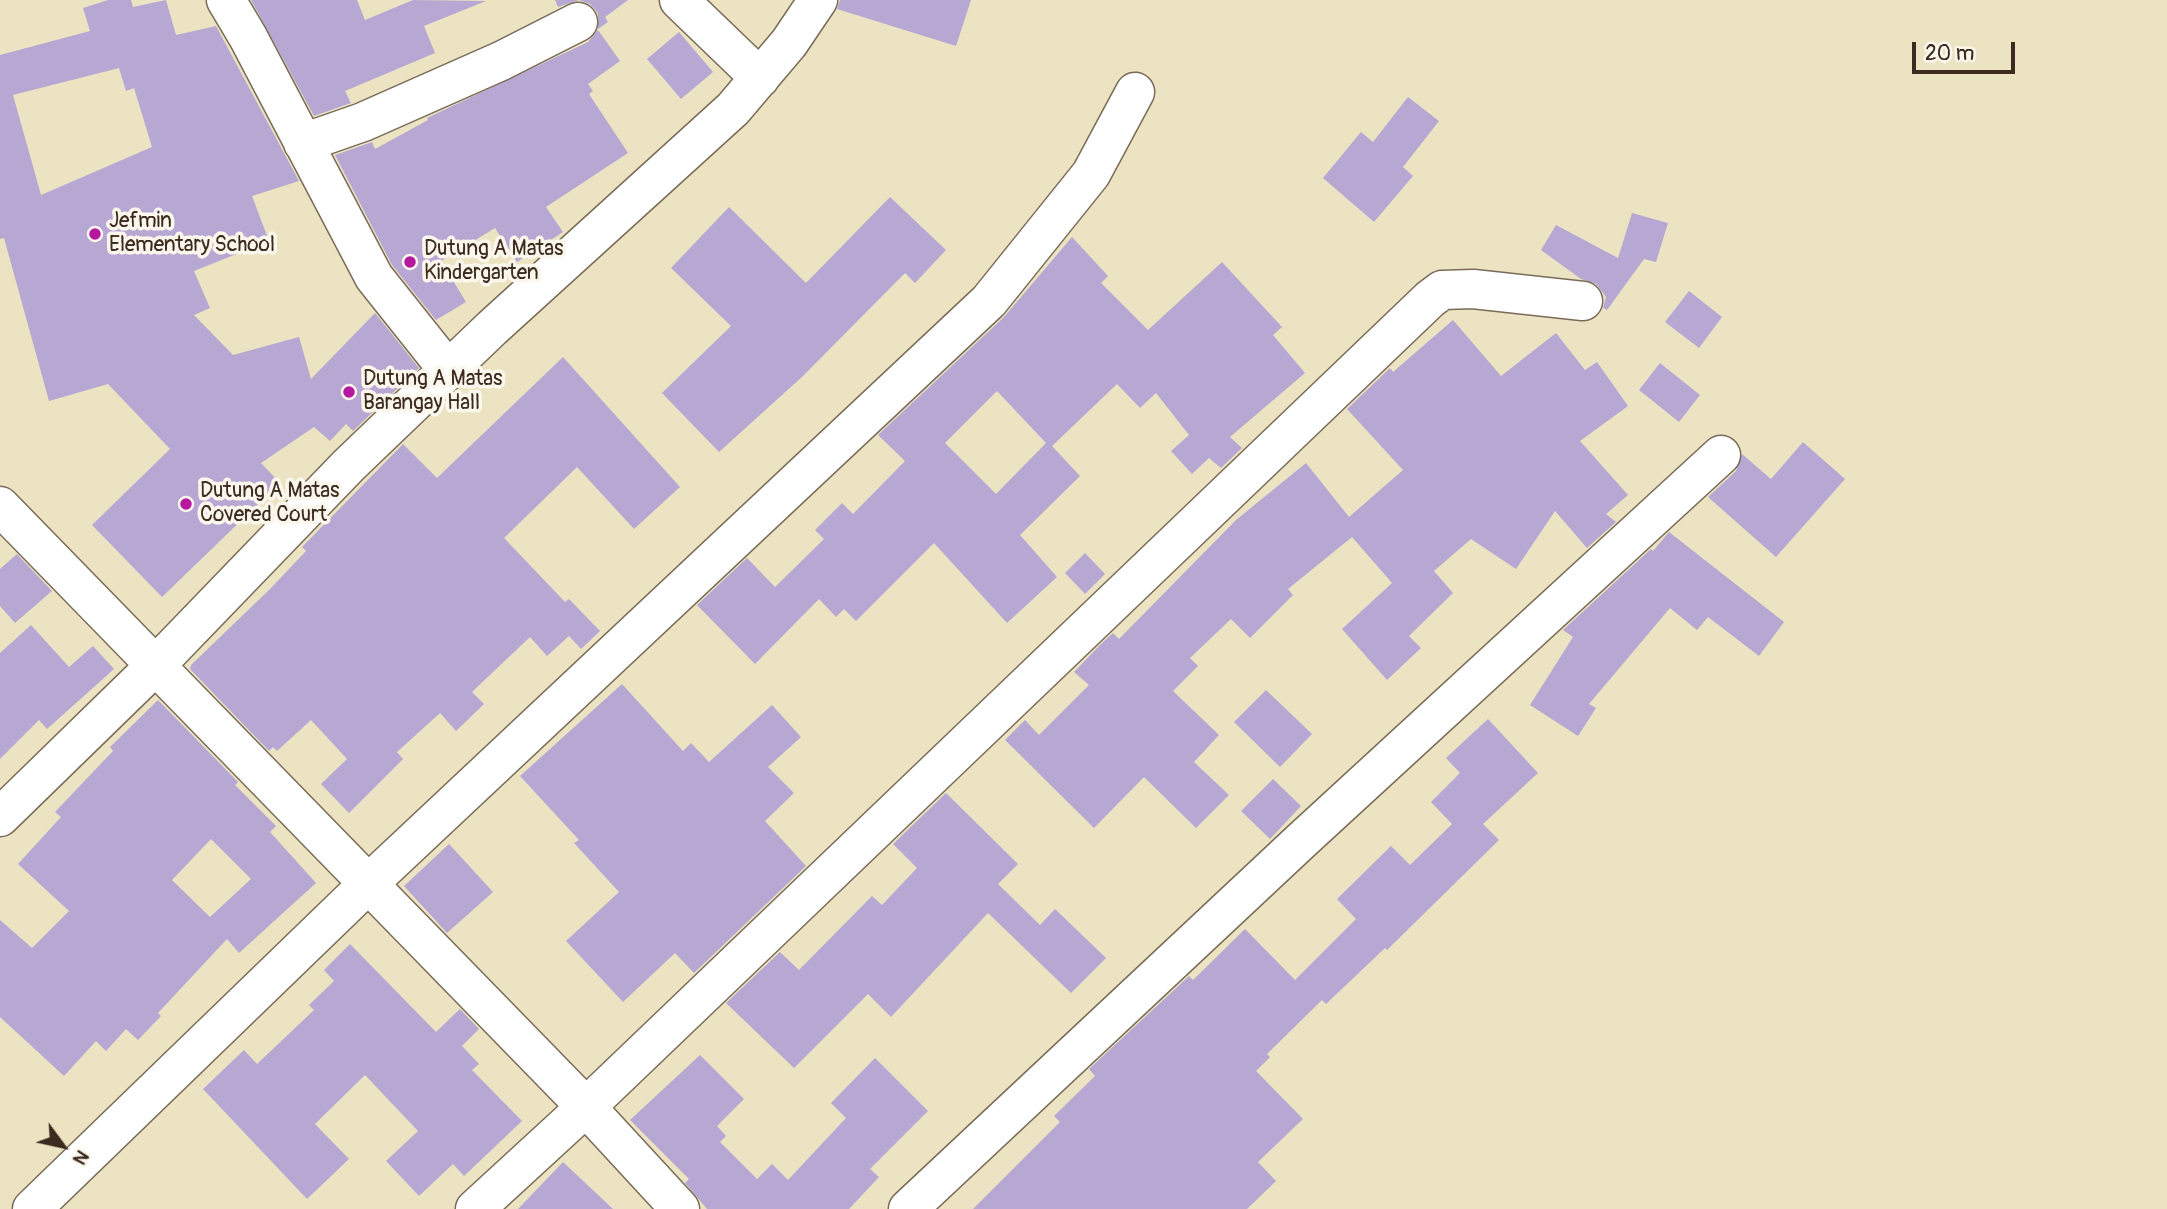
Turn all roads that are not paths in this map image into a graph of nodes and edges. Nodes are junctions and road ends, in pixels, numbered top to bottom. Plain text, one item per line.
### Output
1 (226, 0) edge
2 (679, 0) edge
3 (818, 0) edge
4 (578, 22) dead end
5 (760, 78) junction
6 (1135, 92) dead end
7 (303, 143) junction
8 (1583, 301) dead end
9 (448, 370) junction
10 (1721, 455) dead end
11 (0, 506) edge
12 (156, 665) junction
13 (0, 817) edge
14 (368, 884) junction
15 (586, 1107) junction
16 (32, 1209) edge
17 (475, 1209) edge
18 (680, 1209) edge
19 (908, 1209) edge

1 - 7 street
2 - 5 street
3 - 5 street
4 - 7 street
5 - 9 street
6 - 14 street
7 - 9 street
8 - 15 street
9 - 12 street
10 - 19 street
11 - 12 street
12 - 13 street
12 - 14 street
14 - 15 street
14 - 16 street
15 - 17 street
15 - 18 street

